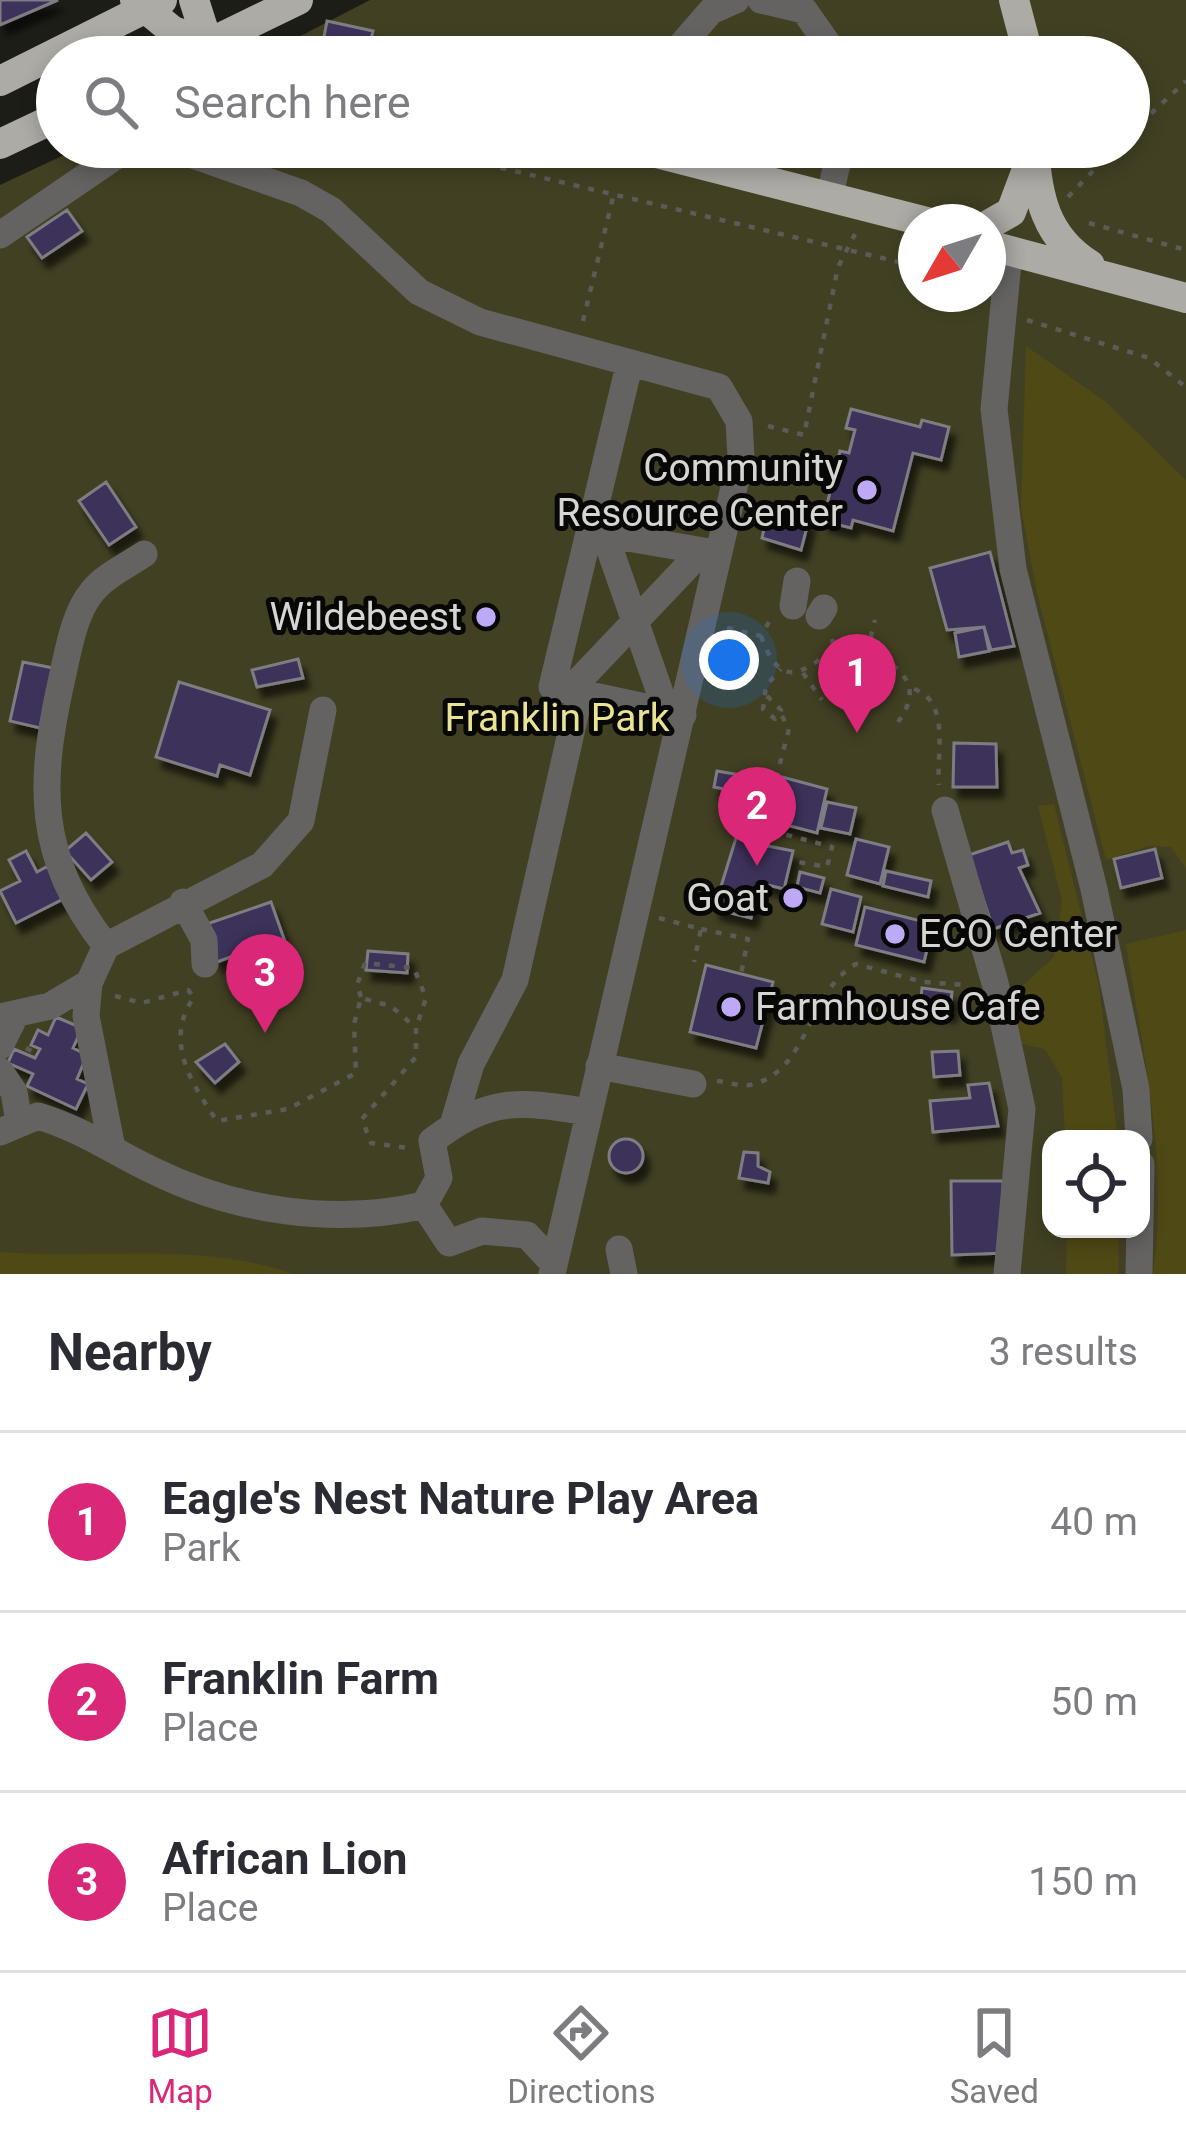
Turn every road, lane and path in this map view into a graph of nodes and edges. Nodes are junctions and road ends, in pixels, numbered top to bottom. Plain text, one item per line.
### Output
1 (194, 0) edge
2 (298, 0) edge
3 (736, 0) edge
4 (1014, 0) edge
5 (776, 1) edge
6 (147, 3) edge
7 (85, 36) edge
8 (178, 36) edge
9 (195, 36) edge
10 (225, 36) edge
11 (684, 36) edge
12 (822, 36) edge
13 (1023, 36) edge
14 (36, 62) edge
15 (0, 81) edge
16 (1186, 81) edge
17 (1150, 114) edge
18 (36, 127) edge
19 (0, 144) edge
20 (98, 168) edge
21 (230, 168) edge
22 (503, 168) edge
23 (723, 168) edge
24 (836, 168) edge
25 (1028, 168) edge
26 (1036, 168) edge
27 (1096, 168) edge
28 (614, 194) junction
29 (830, 194) junction
30 (1068, 197) dead end
31 (898, 214) edge
32 (1006, 216) edge
33 (1089, 223) dead end
34 (855, 234) dead end
35 (0, 235) edge
36 (846, 250) junction
37 (1006, 250) edge
38 (1186, 250) edge
39 (898, 262) edge
40 (1106, 273) junction
41 (1186, 298) edge
42 (996, 312) edge
43 (1025, 320) dead end
44 (578, 350) junction
45 (629, 366) junction
46 (1186, 387) edge
47 (739, 421) junction
48 (596, 524) junction
49 (711, 553) junction
50 (144, 554) dead end
51 (875, 620) dead end
52 (635, 622) junction
53 (703, 626) junction
54 (761, 636) junction
55 (868, 648) junction
56 (833, 650) junction
57 (781, 669) junction
58 (803, 674) junction
59 (914, 688) junction
60 (574, 692) junction
61 (767, 696) junction
62 (822, 700) dead end
63 (323, 710) dead end
64 (782, 716) junction
65 (676, 722) junction
66 (898, 722) dead end
67 (945, 810) joint
68 (792, 861) dead end
69 (183, 902) junction
70 (636, 912) junction
71 (701, 929) junction
72 (106, 946) junction
73 (694, 962) dead end
74 (205, 964) dead end
75 (741, 974) dead end
76 (89, 983) junction
77 (995, 983) junction
78 (361, 998) junction
79 (7, 1016) edge
80 (416, 1028) junction
81 (0, 1046) edge
82 (599, 1066) junction
83 (0, 1071) edge
84 (693, 1084) joint
85 (589, 1112) junction
86 (9, 1127) edge
87 (1138, 1130) edge
88 (442, 1133) junction
89 (111, 1143) junction
90 (424, 1205) junction
91 (1140, 1238) edge
92 (553, 1269) edge
93 (1007, 1274) edge
94 (1139, 1274) edge

1 - 9 main road
2 - 10 main road
3 - 11 street
4 - 13 main road
5 - 12 street
6 - 7 main road
6 - 8 main road
14 - 15 main road
16 - 17 path
18 - 19 main road
20 - 35 street
21 - 44 street
22 - 28 path
23 - 29 main road
24 - 29 street
25 - 32 main road
26 - 40 main road
27 - 30 path
28 - 36 path
28 - 44 path
29 - 31 main road
33 - 38 path
34 - 36 path
36 - 39 path
36 - 47 path
37 - 40 main road
40 - 41 main road
42 - 87 street
43 - 46 path
44 - 45 street
45 - 47 street
45 - 48 street
47 - 49 street
48 - 49 street
48 - 52 street
48 - 60 street
49 - 52 street
49 - 53 street
50 - 72 street
51 - 55 path
52 - 60 street
52 - 65 street
53 - 54 path
53 - 65 street
54 - 56 path
54 - 57 path
55 - 56 path
55 - 59 path
56 - 58 path
57 - 58 path
57 - 61 path
58 - 62 path
59 - 66 path
59 - 67 path
60 - 65 street
60 - 88 street
61 - 64 path
61 - 64 path
63 - 69 street
64 - 68 path
65 - 70 street
67 - 77 street
69 - 72 street
69 - 74 street
70 - 71 path
70 - 82 street
71 - 73 path
71 - 75 path
72 - 76 street
76 - 78 path
76 - 79 street
76 - 89 street
77 - 84 path
77 - 93 street
78 - 80 path
78 - 80 path
79 - 81 street
80 - 88 path
82 - 84 street
82 - 85 street
83 - 86 street
85 - 88 street
85 - 92 street
86 - 89 street
88 - 90 street
89 - 90 street
90 - 92 street
91 - 94 street

